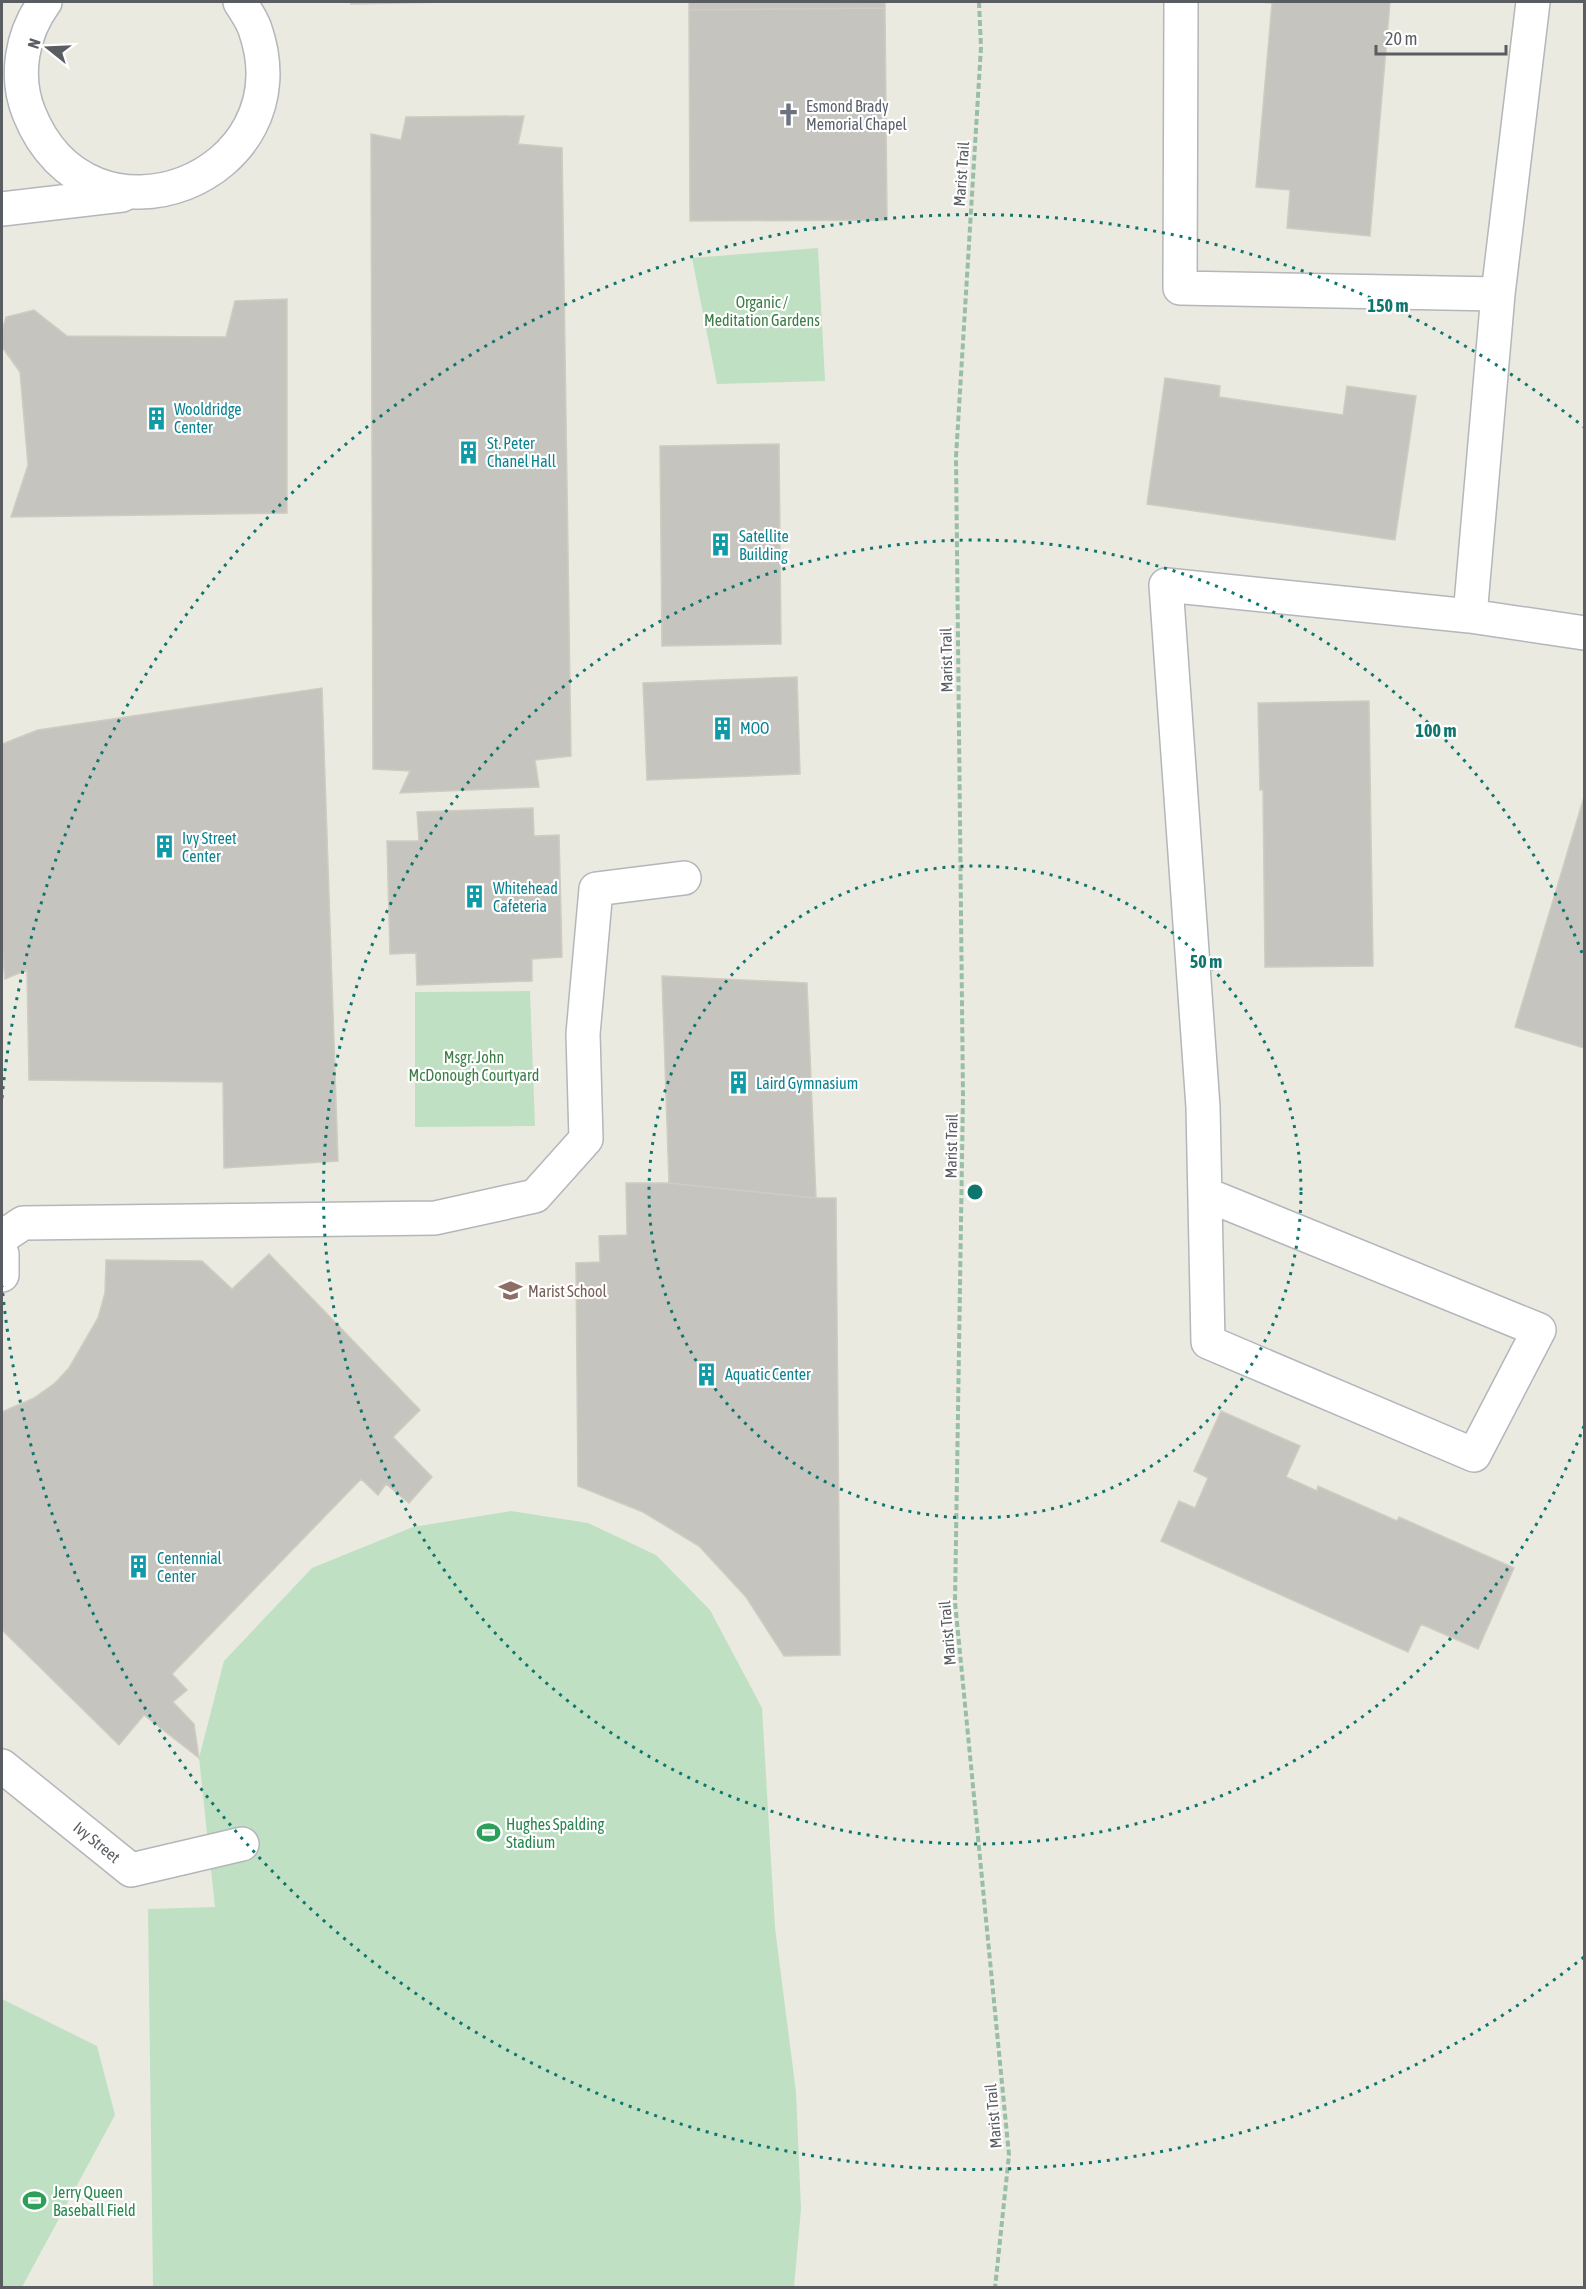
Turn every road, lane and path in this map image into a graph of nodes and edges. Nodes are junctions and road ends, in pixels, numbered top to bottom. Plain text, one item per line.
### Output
1 (45, 2) edge
2 (240, 2) edge
3 (979, 2) edge
4 (1181, 2) edge
5 (1533, 2) edge
6 (139, 194) junction
7 (2, 209) edge
8 (1498, 294) junction
9 (1470, 616) junction
10 (1584, 633) edge
11 (684, 878) dead end
12 (1204, 1194) junction
13 (2, 1237) edge
14 (2, 1254) edge
15 (2, 1275) edge
16 (2, 1766) edge
17 (242, 1844) dead end
18 (995, 2288) edge

1 - 6 street
2 - 6 street
3 - 18 path, Marist Trail
4 - 8 street
5 - 8 street
6 - 7 street
8 - 9 street
9 - 10 street
9 - 12 street
11 - 13 street
12 - 12 street
14 - 15 street
16 - 17 street, Ivy Street

